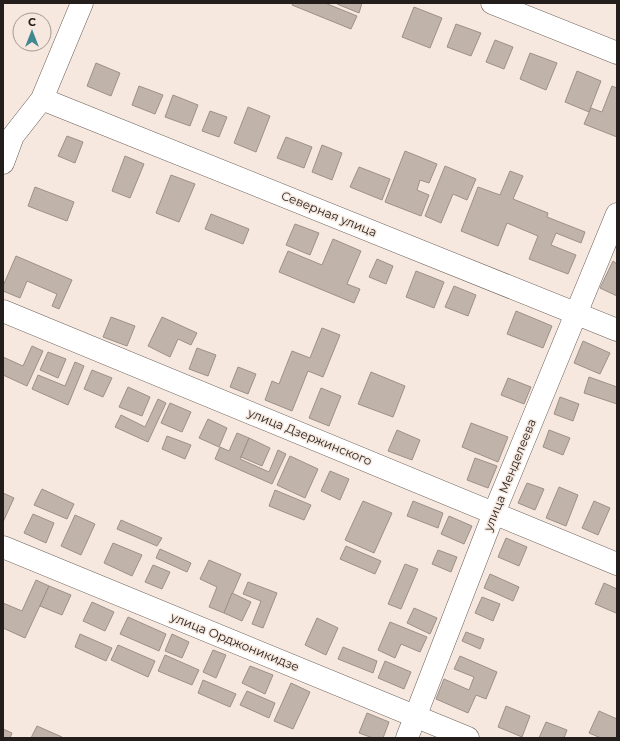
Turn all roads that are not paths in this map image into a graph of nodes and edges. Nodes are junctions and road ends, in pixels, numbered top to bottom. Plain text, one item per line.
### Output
1 (82, 3) edge
2 (492, 3) edge
3 (617, 54) edge
4 (42, 99) junction
5 (3, 163) edge
6 (617, 214) edge
7 (3, 311) edge
8 (576, 313) junction
9 (617, 330) edge
10 (494, 513) junction
11 (3, 547) edge
12 (617, 564) edge
13 (416, 716) junction
14 (407, 738) edge
15 (468, 738) edge

1 - 4 street
2 - 3 street
4 - 5 street
4 - 8 street, Северная улица
6 - 8 street, улица Менделеева
7 - 10 street, улица Дзержинского
8 - 9 street, Северная улица
8 - 10 street, улица Менделеева
10 - 12 street, улица Дзержинского
10 - 13 street, улица Менделеева
11 - 13 street, улица Орджоникидзе
13 - 14 street, улица Менделеева
13 - 15 street, улица Орджоникидзе

